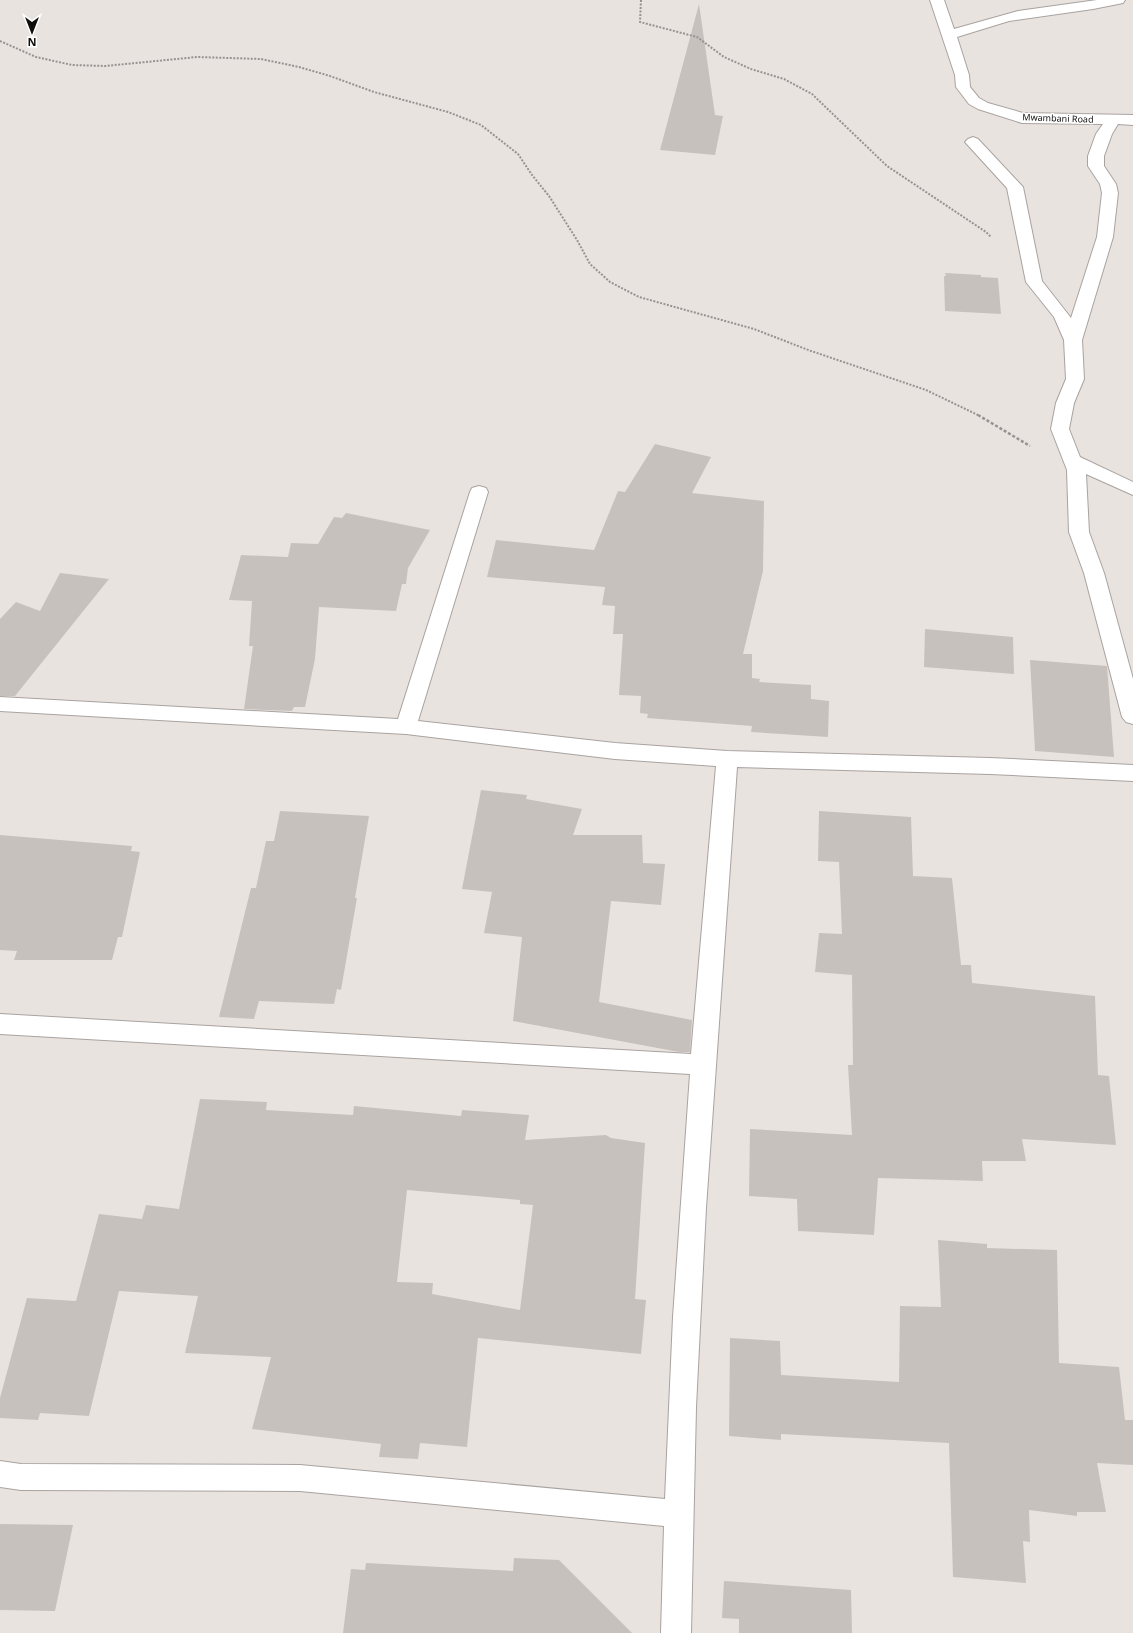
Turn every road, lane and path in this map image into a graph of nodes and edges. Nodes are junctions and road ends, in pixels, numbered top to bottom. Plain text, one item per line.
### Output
1 (641, 0) edge
2 (937, 0) edge
3 (1118, 0) edge
4 (948, 35) junction
5 (0, 41) edge
6 (1113, 120) junction
7 (1133, 120) edge
8 (973, 142) dead end
9 (991, 237) dead end
10 (1074, 340) junction
11 (1075, 465) junction
12 (1133, 489) edge
13 (479, 492) dead end
14 (0, 704) edge
15 (1133, 717) edge
16 (406, 727) junction
17 (727, 759) junction
18 (1133, 773) edge
19 (0, 1024) edge
20 (703, 1065) junction
21 (0, 1474) edge
22 (679, 1514) junction
23 (676, 1633) edge

1 - 9 path
2 - 4 street, Mwambani Road
3 - 4 street
4 - 6 street, Mwambani Road
5 - 11 path
6 - 7 street, Mwambani Road
6 - 10 street
8 - 10 street
10 - 11 street
11 - 12 street
11 - 15 street
13 - 16 street
14 - 16 street
16 - 17 street
17 - 18 street
17 - 20 street
19 - 20 street
20 - 22 street
21 - 22 street
22 - 23 street

